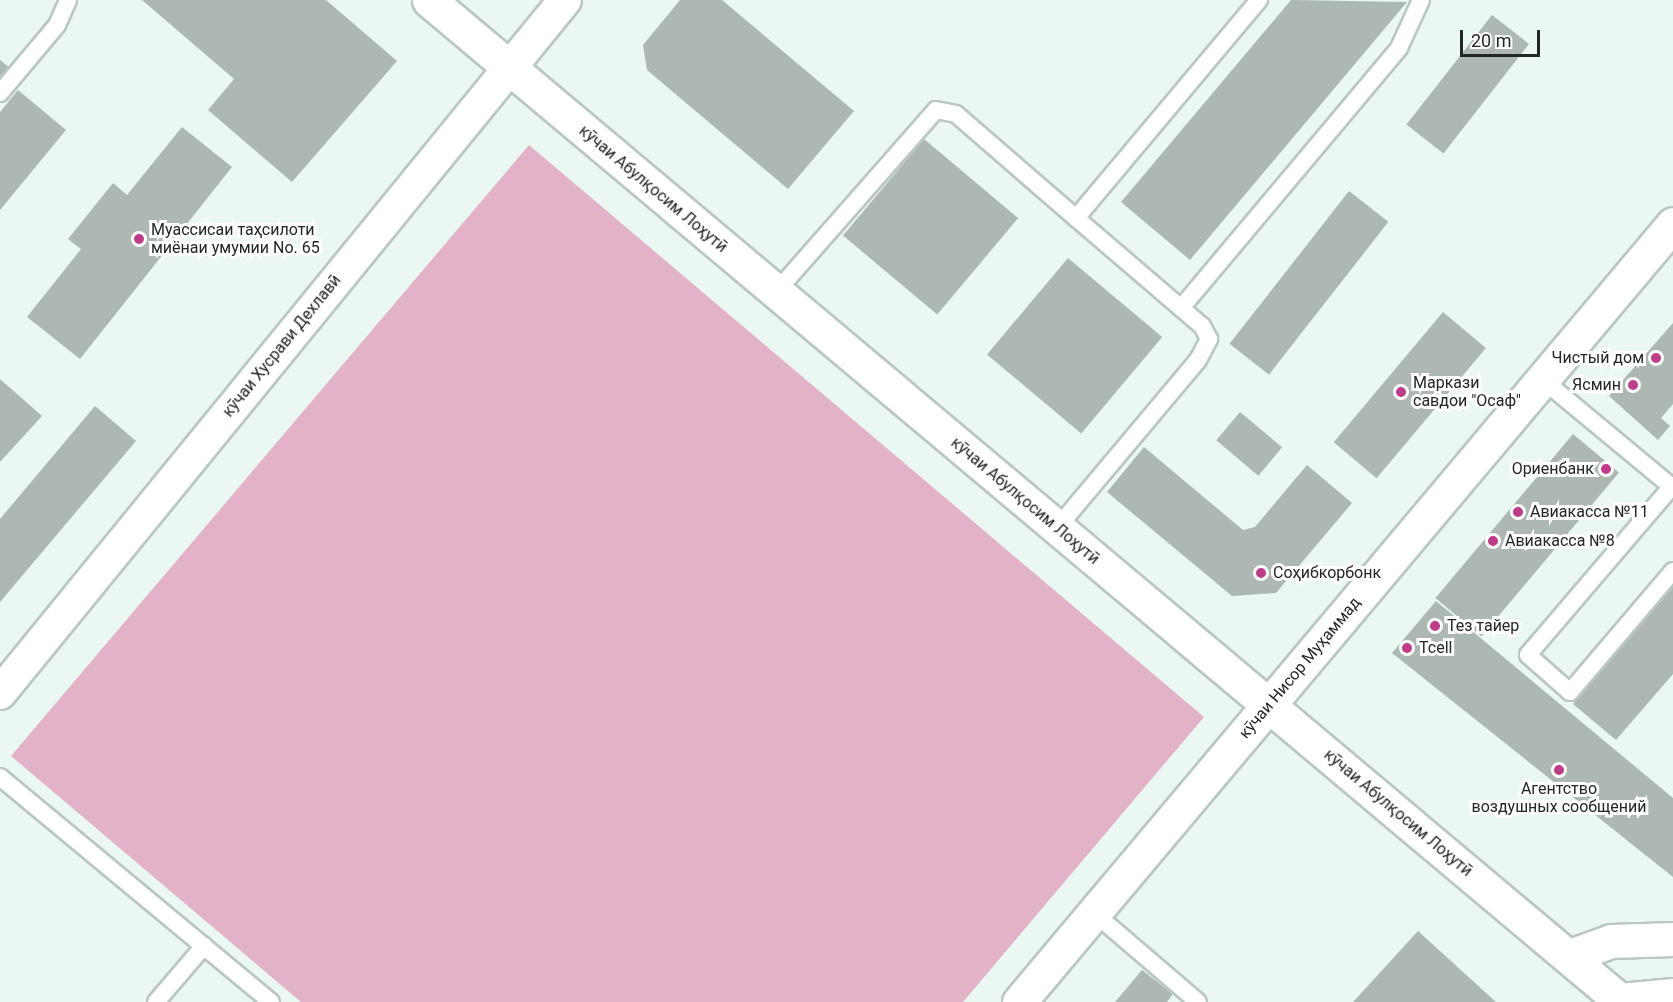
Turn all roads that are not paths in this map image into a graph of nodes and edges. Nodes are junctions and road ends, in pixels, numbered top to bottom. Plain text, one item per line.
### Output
1 (68, 0) edge
2 (429, 0) edge
3 (565, 0) edge
4 (1259, 0) edge
5 (1421, 0) edge
6 (509, 67) junction
7 (0, 93) edge
8 (1076, 218) junction
9 (1673, 224) edge
10 (776, 292) junction
11 (1181, 308) junction
12 (1543, 380) junction
13 (1672, 486) edge
14 (1056, 528) junction
15 (1673, 571) edge
16 (0, 693) edge
17 (1269, 706) junction
18 (0, 777) edge
19 (1093, 912) junction
20 (1673, 939) edge
21 (204, 945) junction
22 (1569, 956) junction
23 (1673, 994) edge
24 (1621, 1001) edge
25 (156, 1002) edge
26 (271, 1002) edge
27 (1019, 1002) edge
28 (1198, 1002) edge

1 - 7 lane
2 - 6 street, кӯчаи Абулқосим Лоҳутӣ
3 - 6 street, кӯчаи Хусрави Дехлавӣ
4 - 8 lane
5 - 11 lane
6 - 10 street, кӯчаи Абулқосим Лоҳутӣ
6 - 16 street, кӯчаи Хусрави Дехлавӣ
8 - 10 lane
8 - 11 lane
9 - 12 street, кӯчаи Нисор Муҳаммад
10 - 14 street, кӯчаи Абулқосим Лоҳутӣ
11 - 14 lane
12 - 13 lane
12 - 17 street, кӯчаи Нисор Муҳаммад
13 - 15 lane
14 - 17 street, кӯчаи Абулқосим Лоҳутӣ
17 - 19 street, кӯчаи Нисор Муҳаммад
17 - 22 street, кӯчаи Абулқосим Лоҳутӣ
18 - 21 lane
19 - 27 street, кӯчаи Нисор Муҳаммад
19 - 28 lane
20 - 22 street
21 - 25 lane
21 - 26 lane
22 - 24 street, кӯчаи Абулқосим Лоҳутӣ
23 - 24 street

